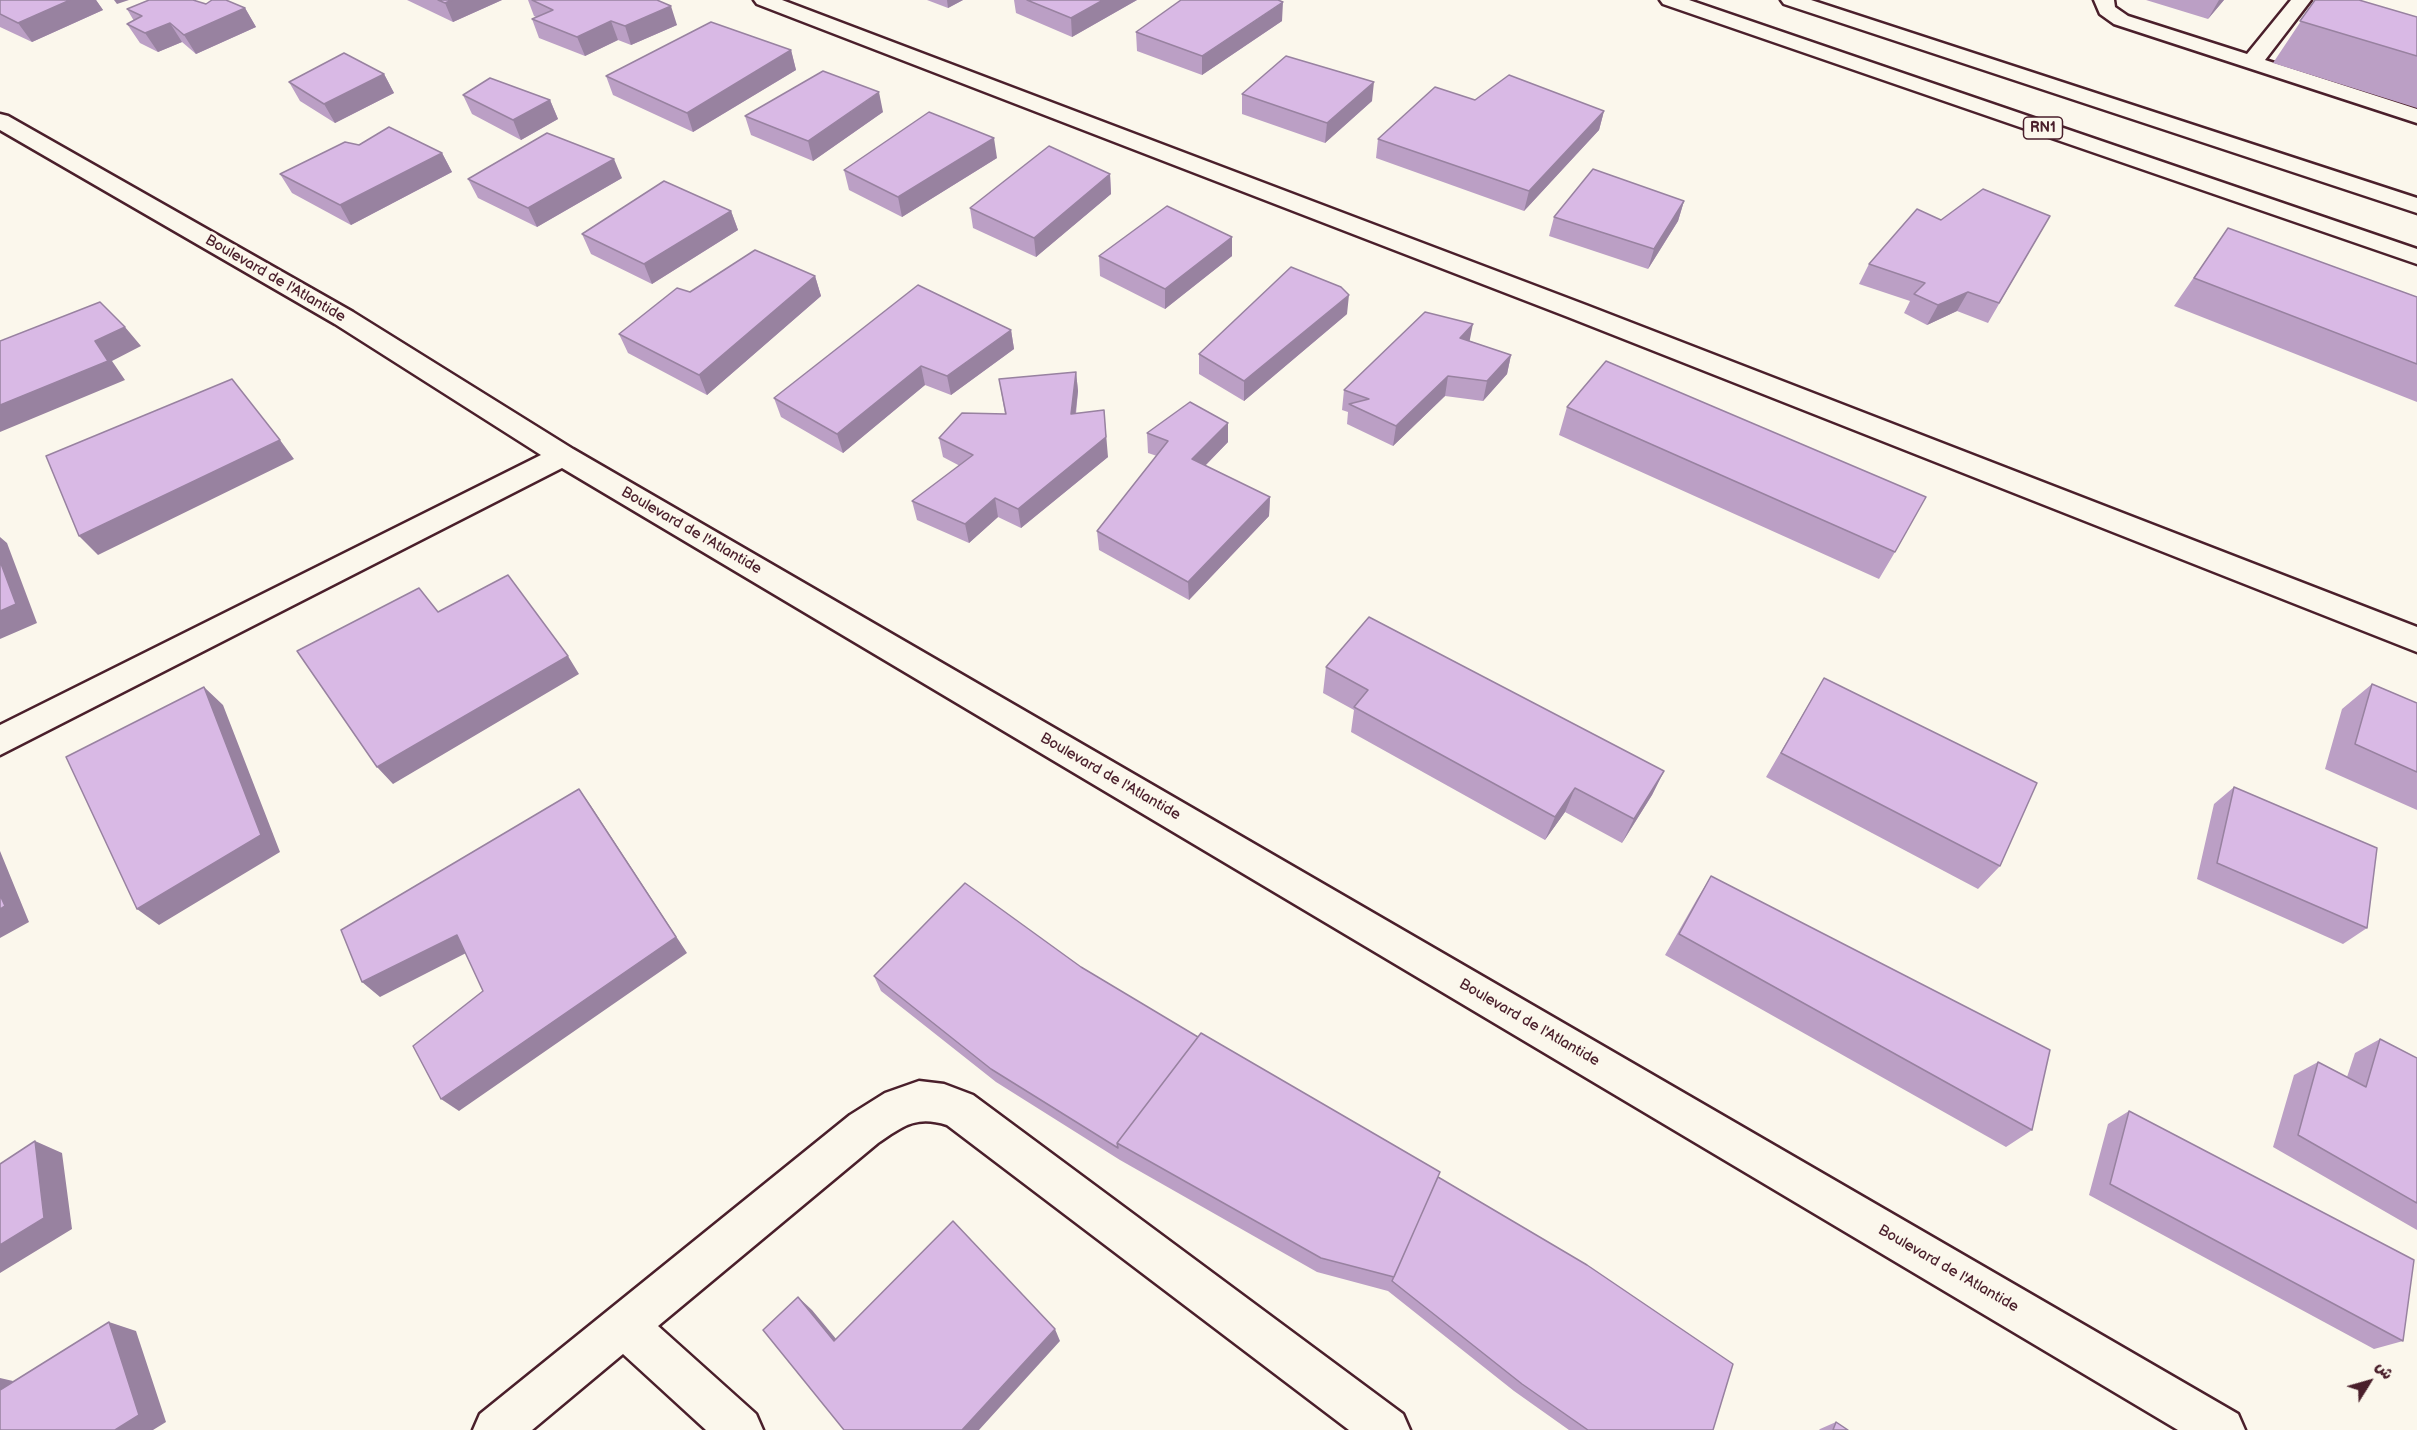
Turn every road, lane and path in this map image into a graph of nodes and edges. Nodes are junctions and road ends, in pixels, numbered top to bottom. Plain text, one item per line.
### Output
1 (764, 0) edge
2 (1670, 0) edge
3 (1791, 0) edge
4 (2104, 0) edge
5 (2301, 0) edge
6 (2251, 63) junction
7 (2417, 116) edge
8 (0, 121) edge
9 (2417, 206) edge
10 (2417, 257) edge
11 (563, 456) junction
12 (2417, 639) edge
13 (0, 741) edge
14 (624, 1325) junction
15 (496, 1430) edge
16 (740, 1430) edge
17 (1387, 1430) edge
18 (2222, 1430) edge

1 - 12 main road
2 - 10 main road, RN1
3 - 9 main road
4 - 6 main road
5 - 6 main road
6 - 7 main road
8 - 11 main road, Boulevard de l'Atlantide
11 - 13 main road
11 - 18 main road, Boulevard de l'Atlantide
14 - 15 main road
14 - 16 main road
14 - 17 main road

